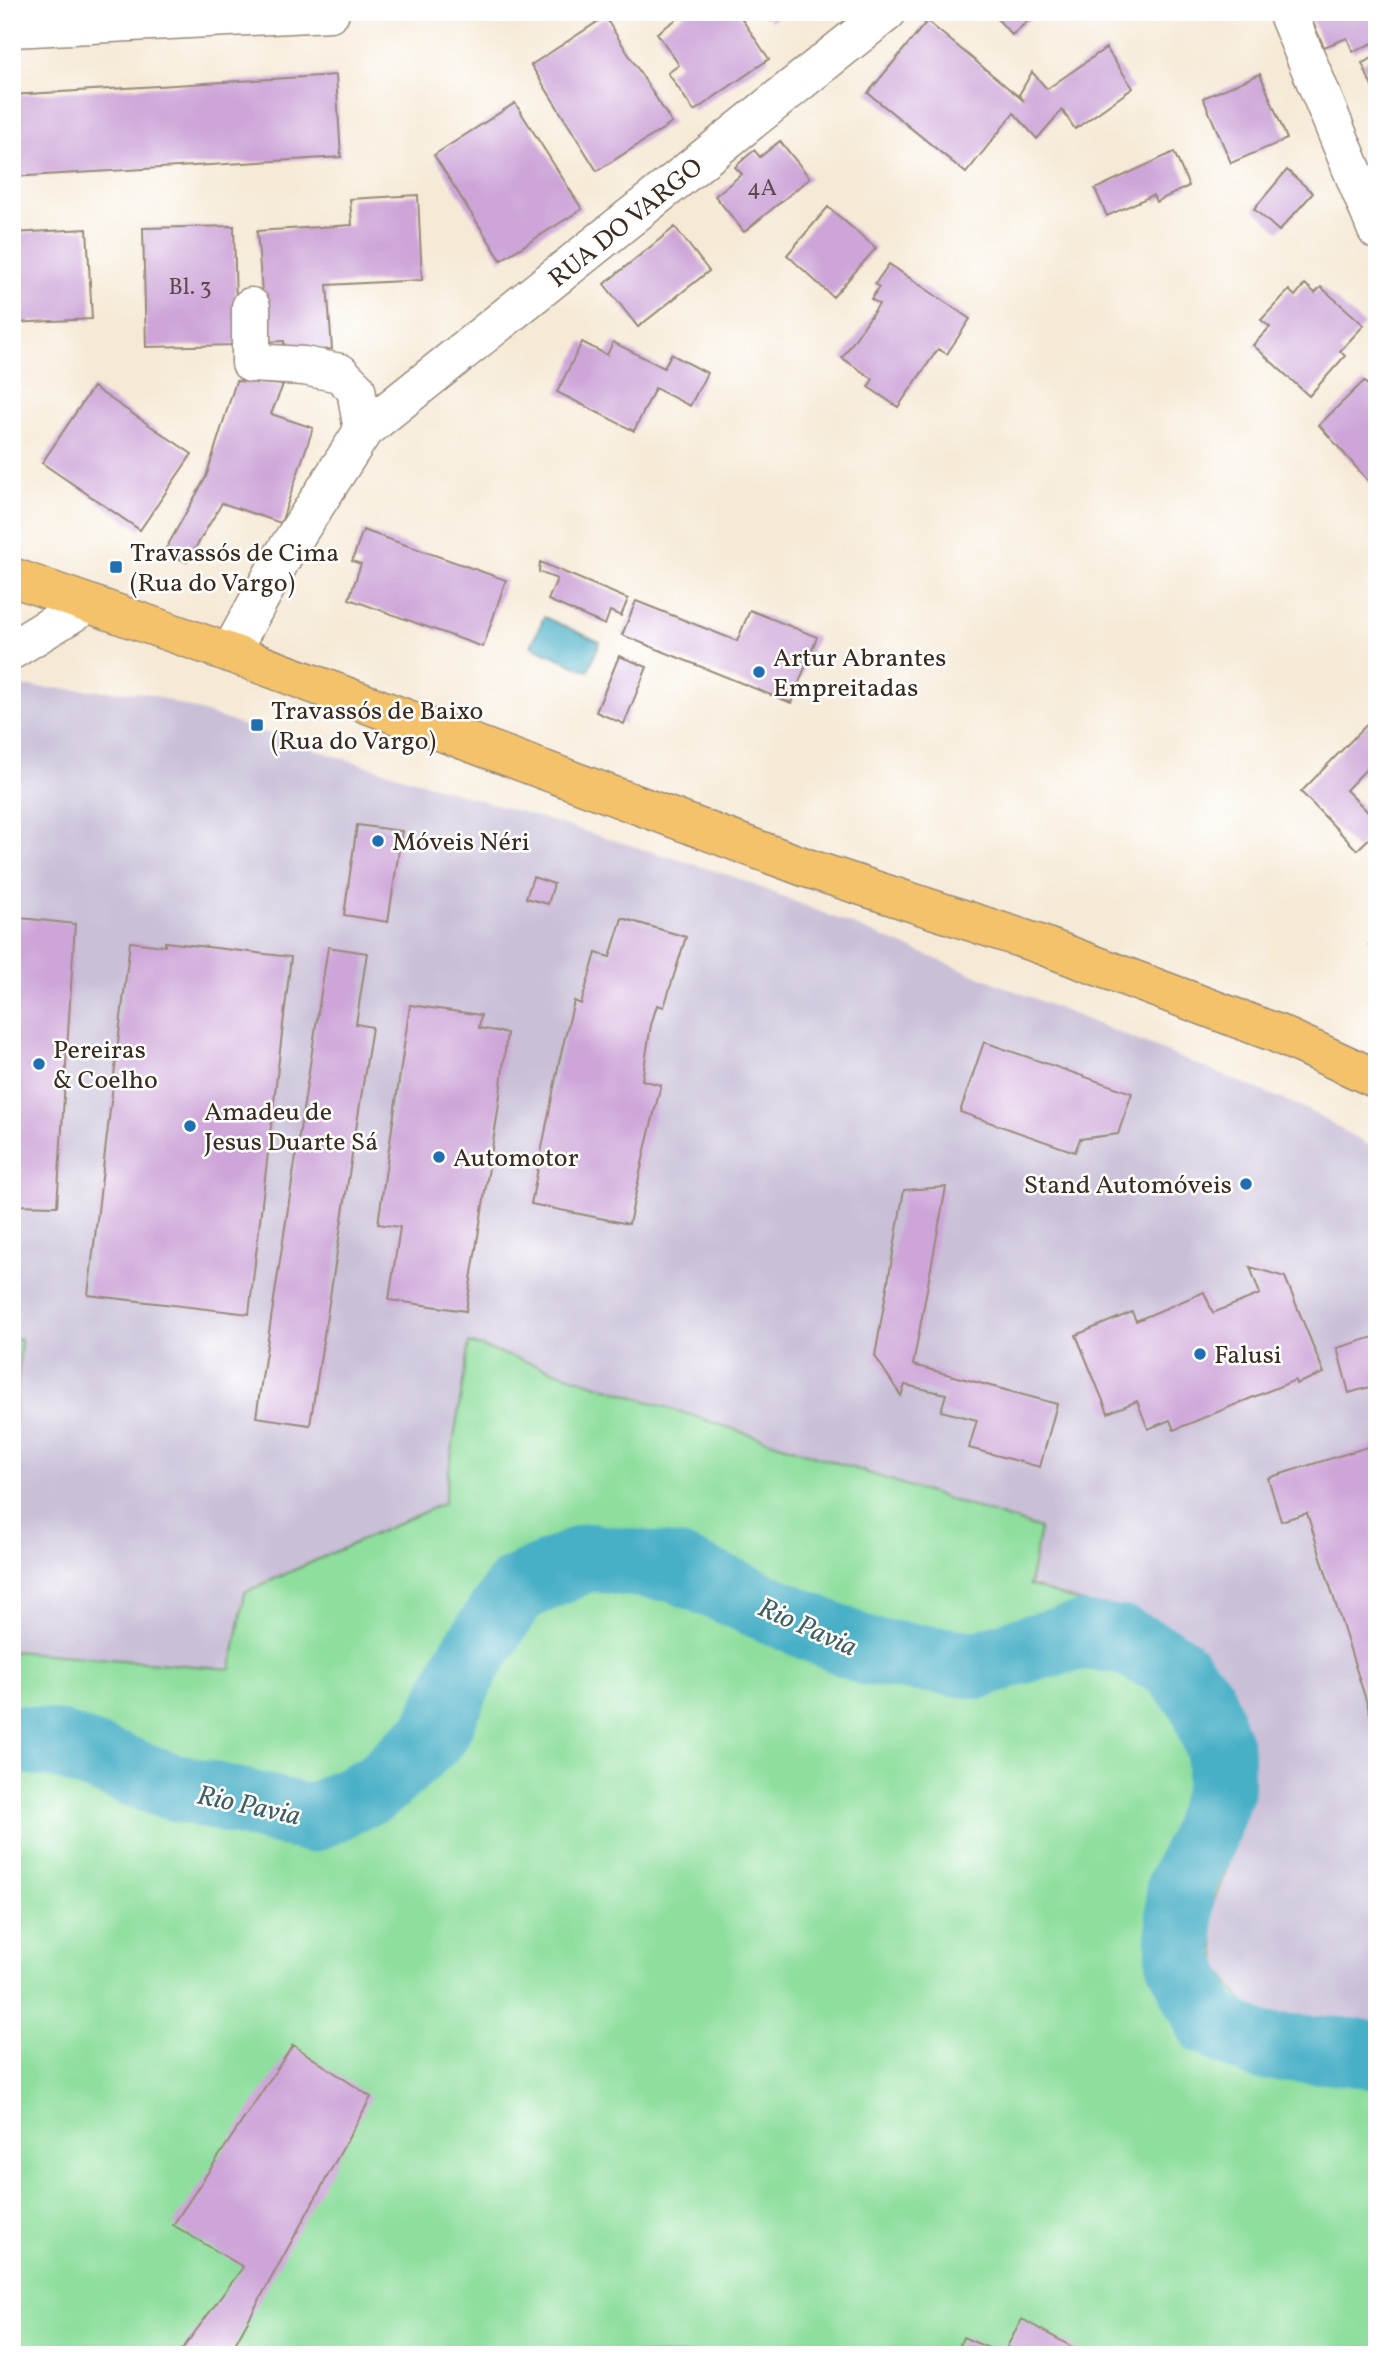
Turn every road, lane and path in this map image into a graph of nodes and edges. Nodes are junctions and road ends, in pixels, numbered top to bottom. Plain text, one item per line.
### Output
1 (330, 12) edge
2 (887, 12) edge
3 (1287, 12) edge
4 (12, 28) edge
5 (1377, 230) edge
6 (251, 307) dead end
7 (363, 431) junction
8 (12, 577) edge
9 (87, 604) junction
10 (12, 650) edge
11 (230, 653) junction
12 (1377, 1079) edge

1 - 4 street
2 - 7 street, RUA DO VARGO
3 - 5 street
6 - 7 street
7 - 11 street, RUA DO VARGO
8 - 9 main road
9 - 10 street
9 - 11 main road
11 - 12 main road

